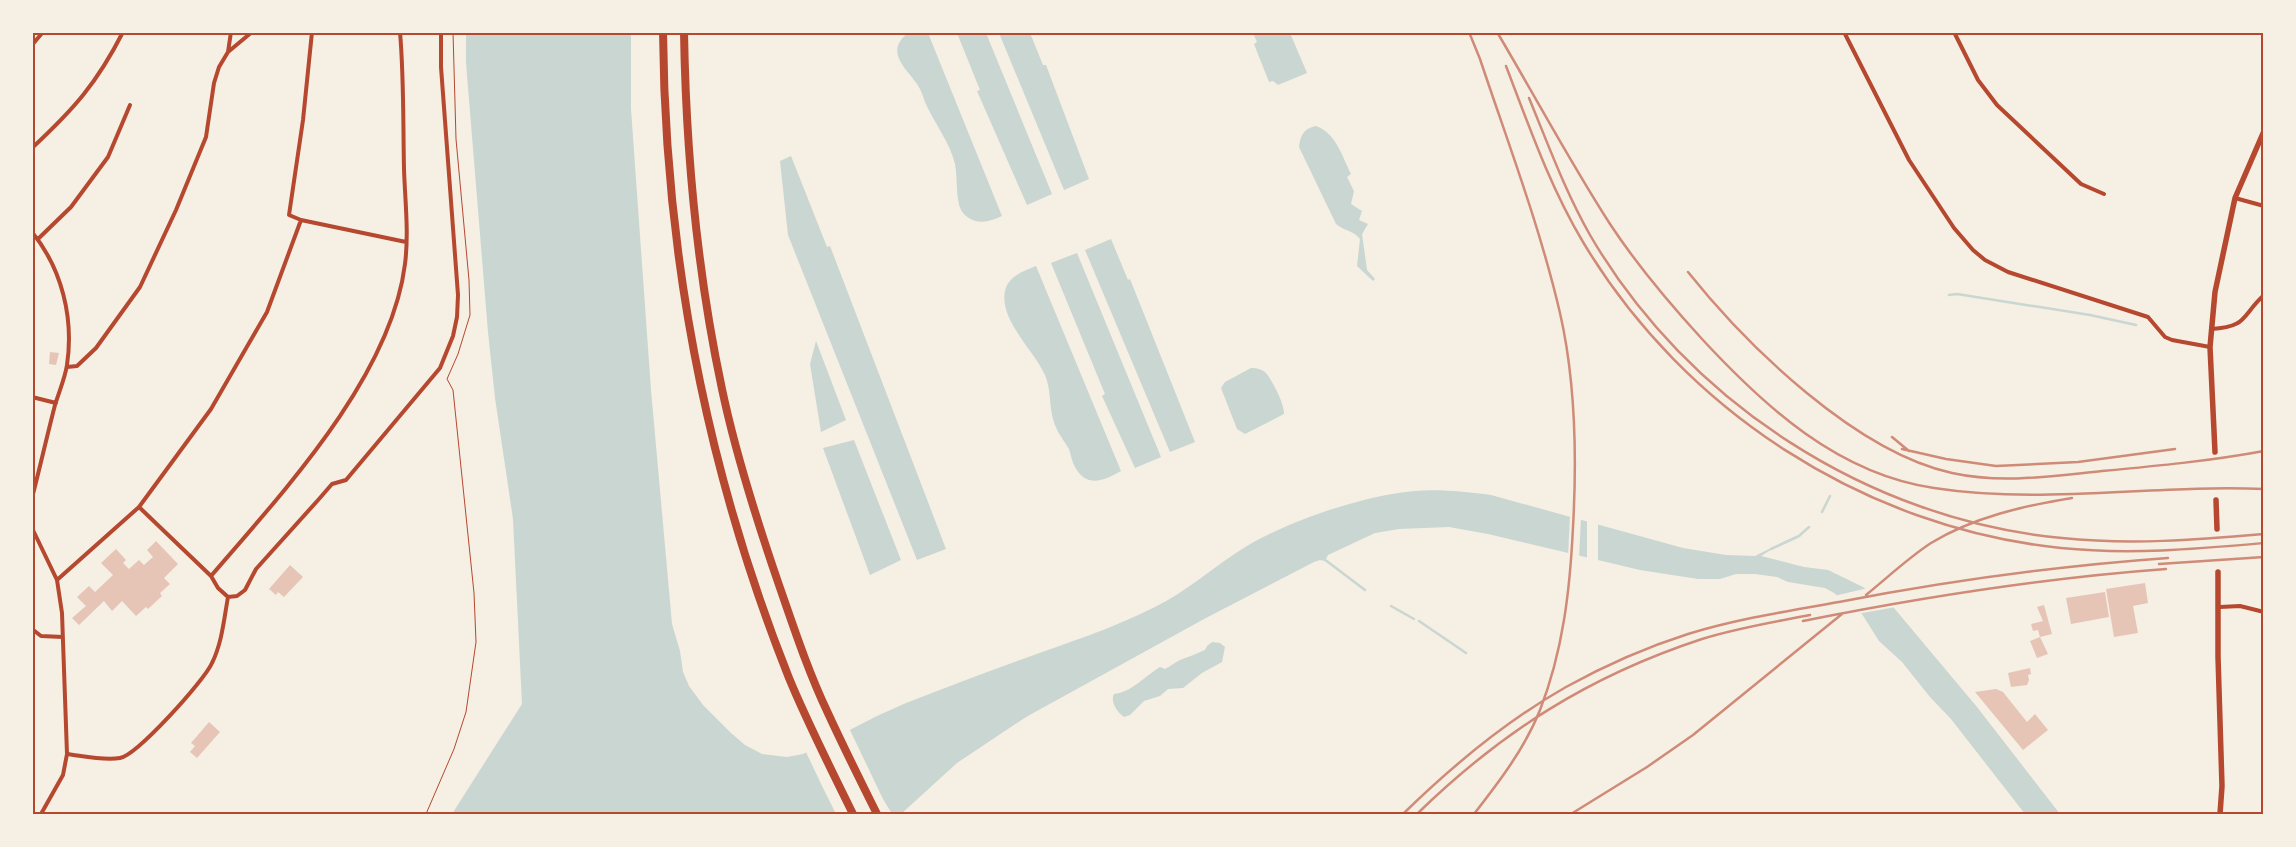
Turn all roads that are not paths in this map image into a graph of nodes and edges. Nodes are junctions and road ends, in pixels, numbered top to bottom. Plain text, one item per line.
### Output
1 (43, 32) edge
2 (123, 32) edge
3 (231, 32) edge
4 (252, 32) edge
5 (312, 32) edge
6 (400, 32) edge
7 (441, 32) edge
8 (663, 32) edge
9 (684, 32) edge
10 (1844, 32) edge
11 (1954, 32) edge
12 (32, 45) edge
13 (228, 52) junction
14 (130, 105) dead end
15 (2264, 131) edge
16 (32, 148) edge
17 (2104, 194) dead end
18 (2235, 198) junction
19 (2264, 206) edge
20 (301, 220) junction
21 (32, 232) edge
22 (38, 239) junction
23 (406, 242) junction
24 (2264, 295) edge
25 (2211, 329) junction
26 (2210, 348) junction
27 (67, 367) junction
28 (32, 397) edge
29 (56, 403) junction
30 (2215, 452) dead end
31 (32, 498) edge
32 (2216, 500) dead end
33 (139, 506) junction
34 (32, 528) edge
35 (2217, 529) dead end
36 (2218, 572) dead end
37 (211, 576) junction
38 (56, 580) junction
39 (228, 597) junction
40 (2220, 606) junction
41 (2264, 612) edge
42 (32, 629) edge
43 (63, 637) junction
44 (67, 754) junction
45 (41, 814) edge
46 (853, 814) edge
47 (877, 814) edge
48 (2220, 814) edge

1 - 12 street
2 - 16 street
3 - 13 street
4 - 13 street
5 - 20 street
6 - 23 street
7 - 39 street
8 - 46 highway
9 - 47 highway
10 - 26 street
11 - 17 street
13 - 27 street
14 - 22 street
15 - 18 main road
18 - 19 street
18 - 25 main road
20 - 23 street
20 - 33 street
21 - 22 street
22 - 27 street
23 - 37 street
24 - 25 street
25 - 26 main road
26 - 30 main road
27 - 29 street
28 - 29 street
29 - 31 street
32 - 35 main road
33 - 37 street
33 - 38 street
34 - 38 street
36 - 40 main road
37 - 39 street
38 - 43 street
39 - 44 street
40 - 41 street
40 - 48 main road
42 - 43 street
43 - 44 street
44 - 45 street

